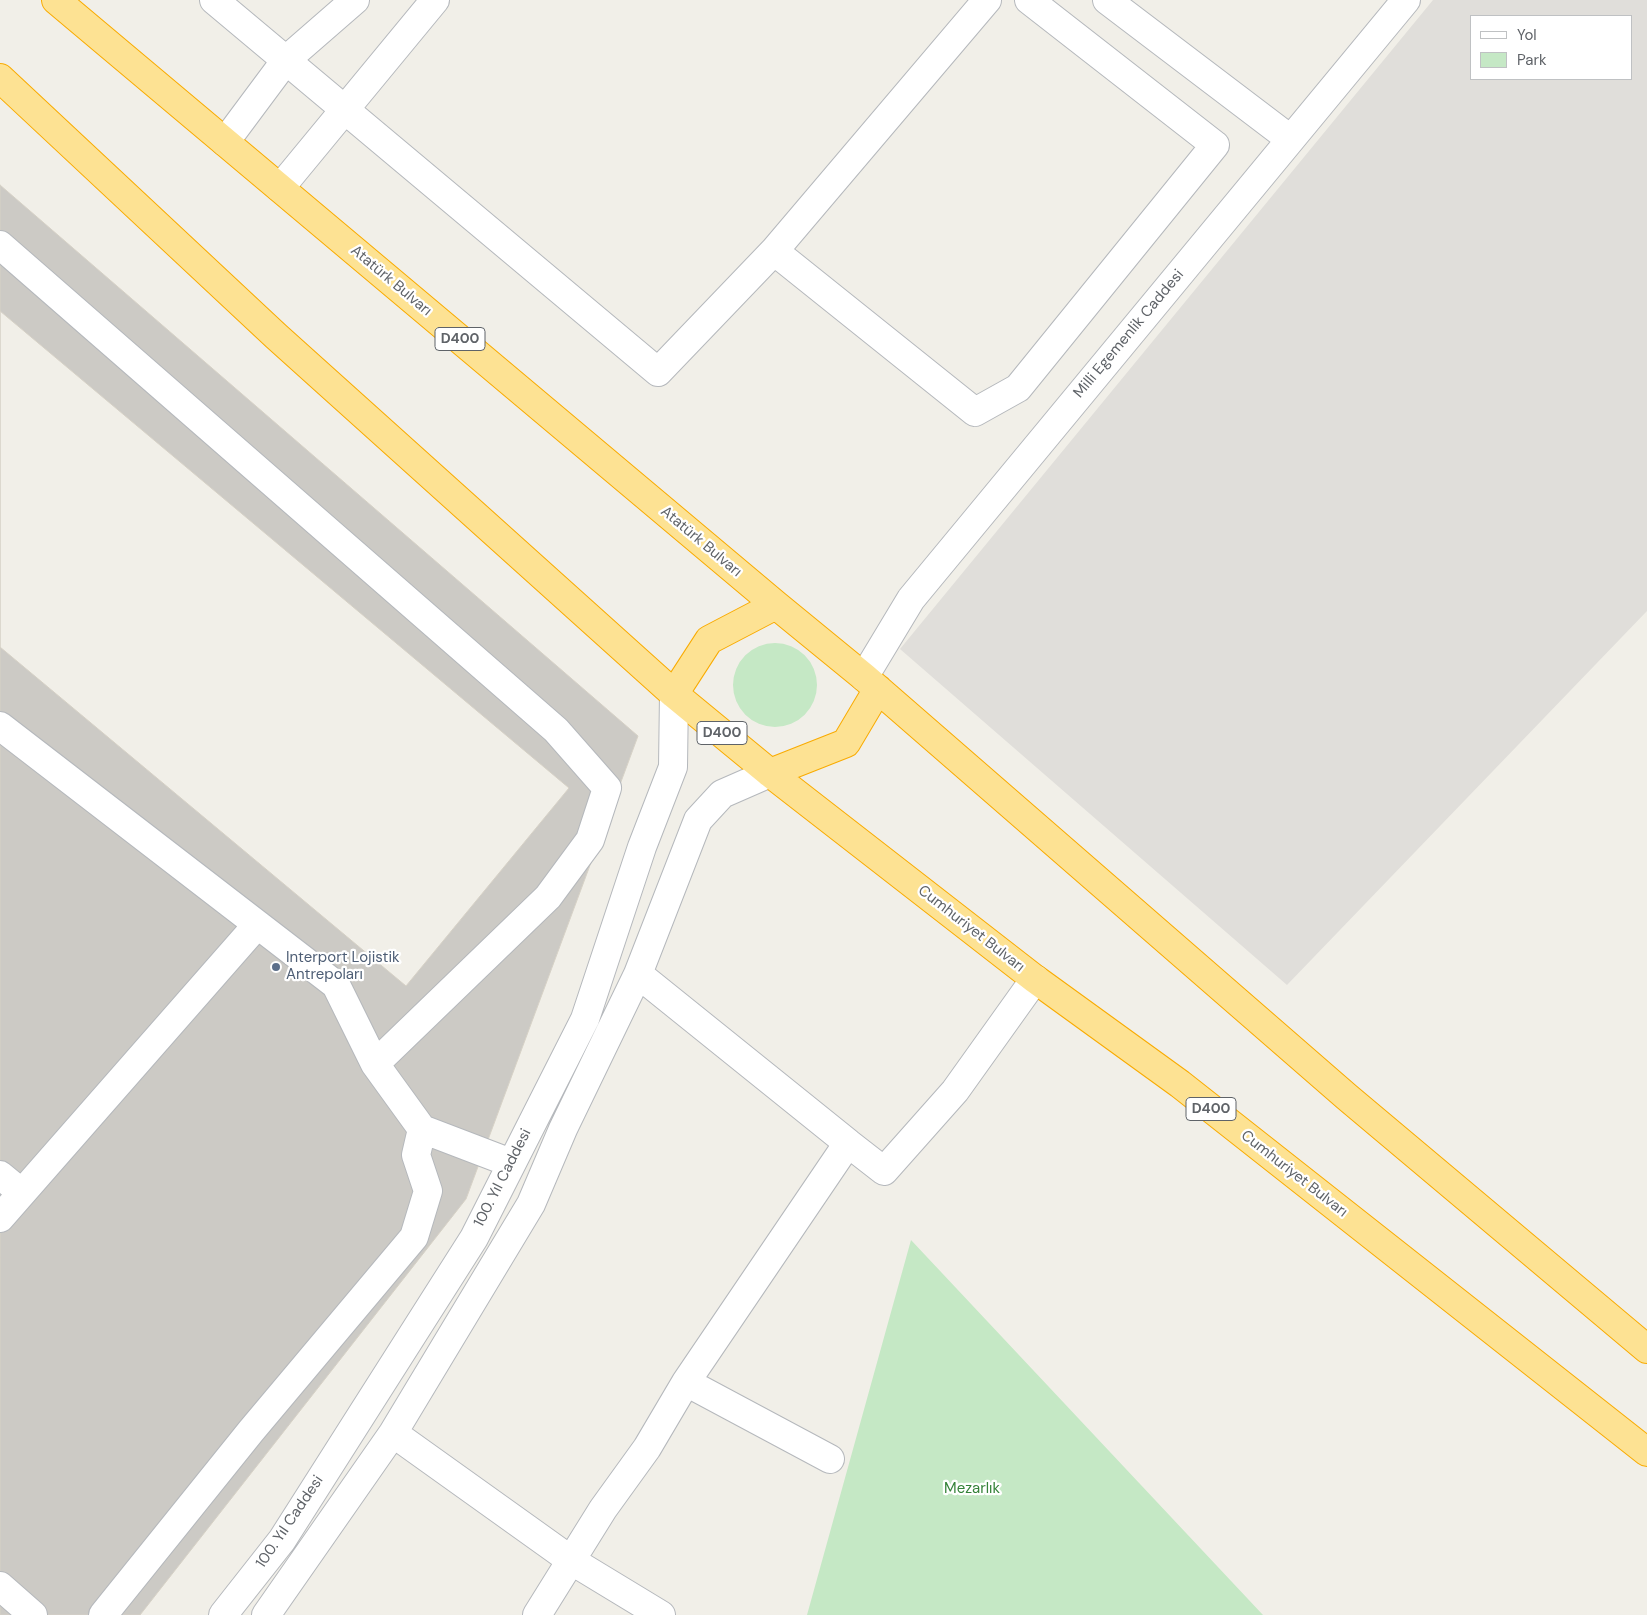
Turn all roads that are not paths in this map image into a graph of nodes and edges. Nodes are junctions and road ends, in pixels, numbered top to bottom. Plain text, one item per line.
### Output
1 (56, 0) edge
2 (214, 0) edge
3 (355, 0) edge
4 (435, 0) edge
5 (986, 0) edge
6 (1029, 0) edge
7 (1107, 0) edge
8 (1406, 0) edge
9 (286, 60) junction
10 (0, 78) edge
11 (344, 109) junction
12 (1290, 139) junction
13 (225, 142) junction
14 (280, 188) junction
15 (0, 245) edge
16 (774, 251) junction
17 (776, 605) junction
18 (871, 683) junction
19 (674, 694) junction
20 (0, 726) edge
21 (770, 773) junction
22 (257, 925) junction
23 (638, 974) junction
24 (1035, 979) junction
25 (375, 1064) junction
26 (422, 1129) junction
27 (848, 1143) junction
28 (510, 1164) junction
29 (0, 1175) edge
30 (22, 1193) junction
31 (0, 1218) edge
32 (1647, 1350) edge
33 (686, 1382) junction
34 (393, 1433) junction
35 (1647, 1452) edge
36 (830, 1459) dead end
37 (572, 1561) junction
38 (0, 1586) edge
39 (33, 1615) edge
40 (103, 1615) edge
41 (223, 1615) edge
42 (266, 1615) edge
43 (537, 1615) edge
44 (661, 1615) edge

1 - 13 highway, Atatürk Bulvarı / D400
2 - 9 street
3 - 9 street
4 - 11 street
5 - 16 street
6 - 16 street
7 - 12 street
8 - 12 street, Milli Egemenlik Caddesi
9 - 11 street
9 - 13 street
10 - 19 highway, D400
11 - 14 street
11 - 16 street
12 - 18 street, Milli Egemenlik Caddesi
13 - 14 highway, Atatürk Bulvarı / D400
14 - 17 highway, Atatürk Bulvarı / D400
15 - 25 street
17 - 18 highway, Atatürk Bulvarı / D400
17 - 19 highway
18 - 21 highway
18 - 32 highway, D400
19 - 21 highway, D400
19 - 28 street, 100. Yıl Caddesi
20 - 22 street
21 - 23 street
21 - 24 highway, Cumhuriyet Bulvarı / D400
22 - 25 street
22 - 30 street
23 - 27 street
23 - 34 street
24 - 27 street
24 - 35 highway, Cumhuriyet Bulvarı / D400
25 - 26 street
26 - 28 street
26 - 40 street
27 - 33 street
28 - 41 street, 100. Yıl Caddesi
29 - 30 street
30 - 31 street
33 - 36 street
33 - 37 street
34 - 37 street
34 - 42 street
37 - 43 street
37 - 44 street
38 - 39 street

